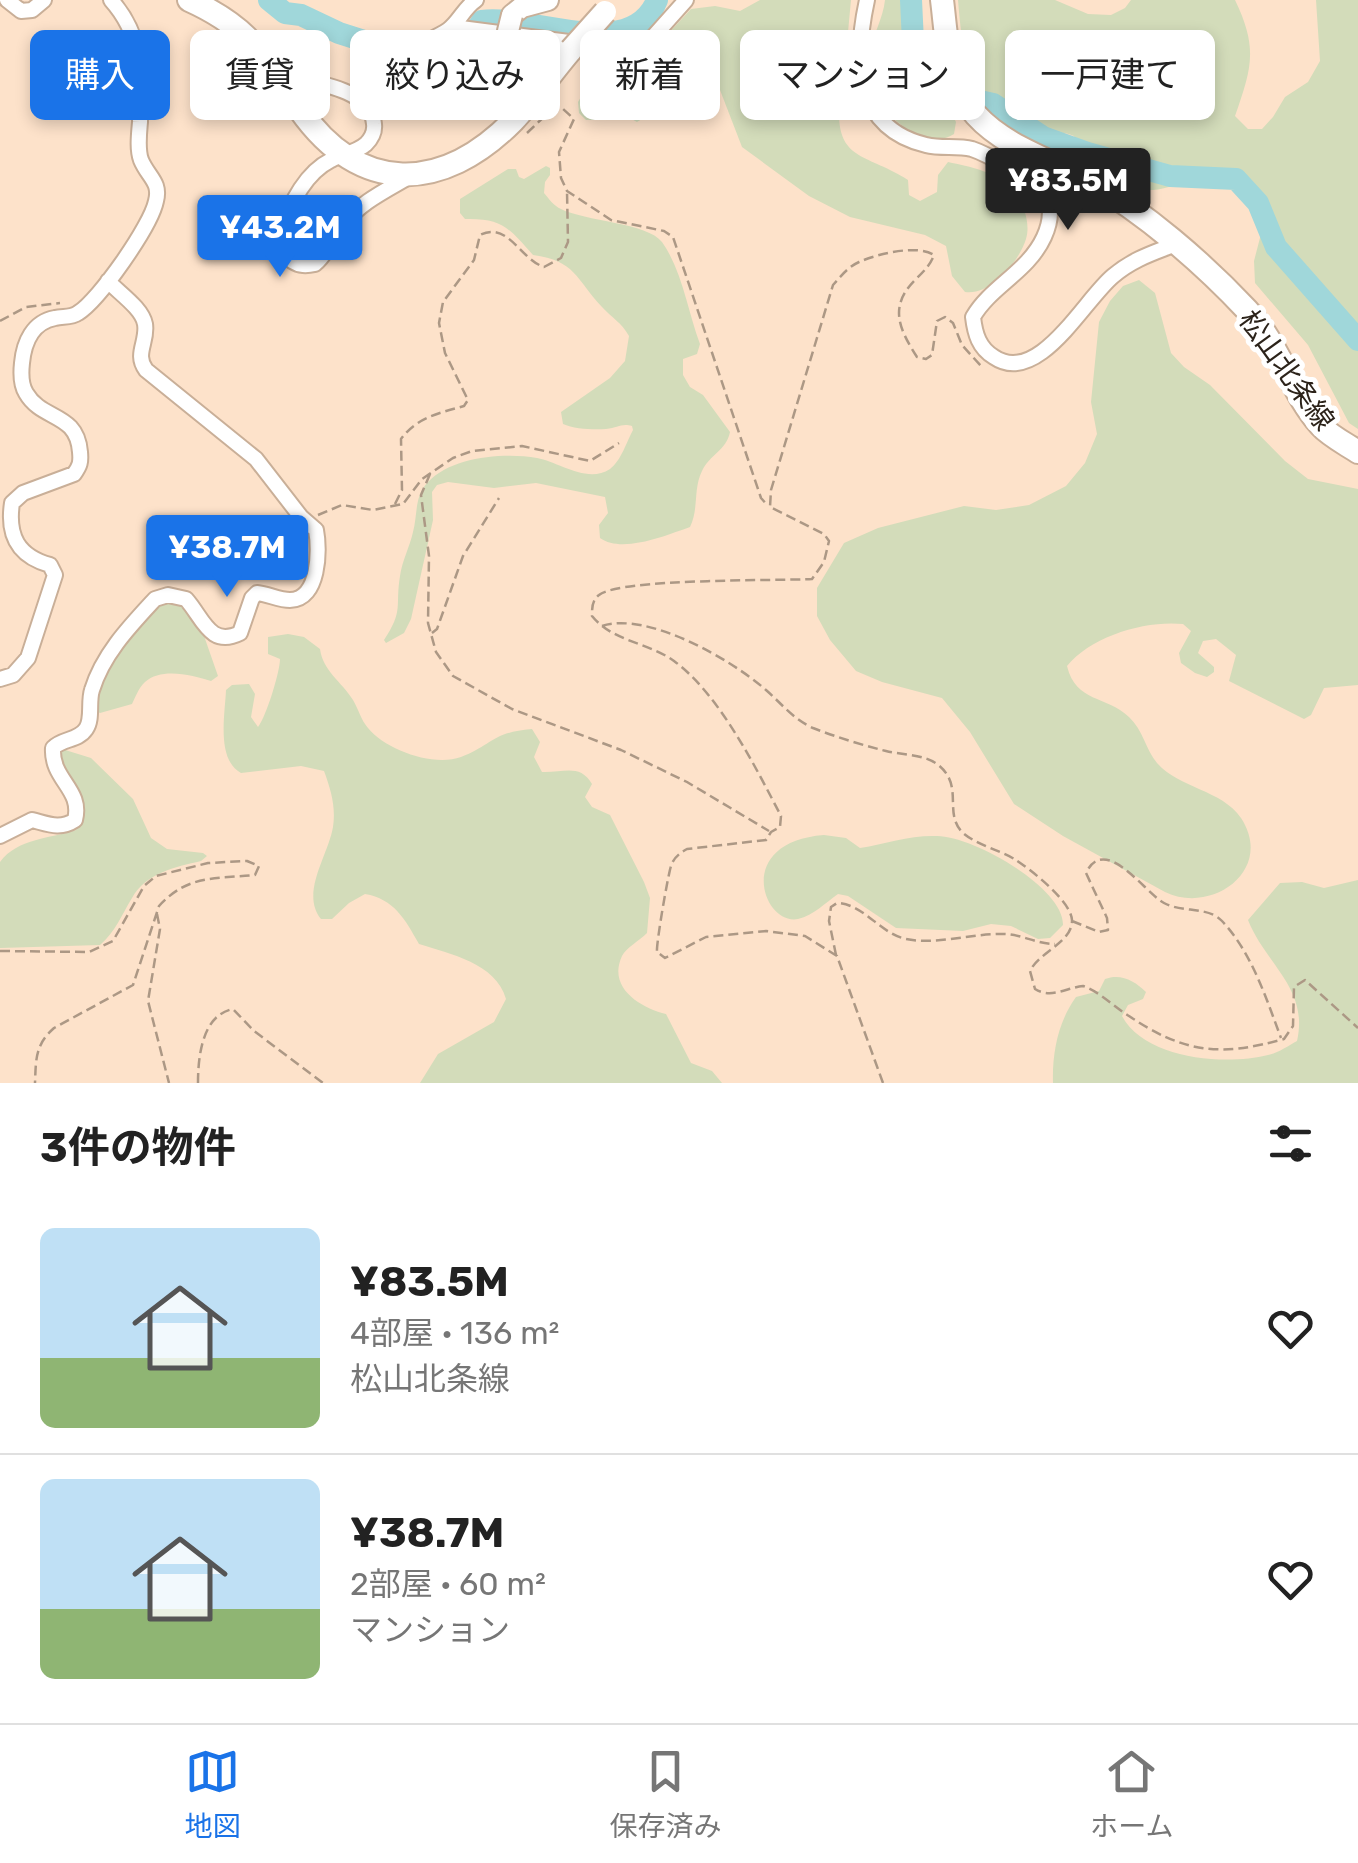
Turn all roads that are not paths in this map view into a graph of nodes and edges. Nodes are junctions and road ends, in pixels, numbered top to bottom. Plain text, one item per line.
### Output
1 (7, 0) edge
2 (44, 0) edge
3 (110, 0) edge
4 (188, 0) edge
5 (476, 0) edge
6 (548, 0) edge
7 (686, 0) edge
8 (867, 0) edge
9 (942, 0) edge
10 (610, 6) edge
11 (516, 8) edge
12 (460, 28) junction
13 (240, 30) edge
14 (456, 30) edge
15 (560, 62) edge
16 (330, 88) edge
17 (308, 120) edge
18 (514, 120) edge
19 (342, 156) junction
20 (412, 175) junction
21 (1176, 244) junction
22 (108, 281) junction
23 (1358, 452) edge
24 (0, 679) edge
25 (0, 836) edge

1 - 2 street
3 - 22 street
4 - 13 main road
5 - 12 street
6 - 11 main road
7 - 12 street
8 - 21 street
9 - 21 main road, 松山北条線
10 - 15 main road, bridge
12 - 14 street
16 - 19 street
17 - 19 main road
18 - 20 main road
19 - 20 main road
19 - 20 street
21 - 23 main road, 松山北条線
22 - 24 street
22 - 25 street

